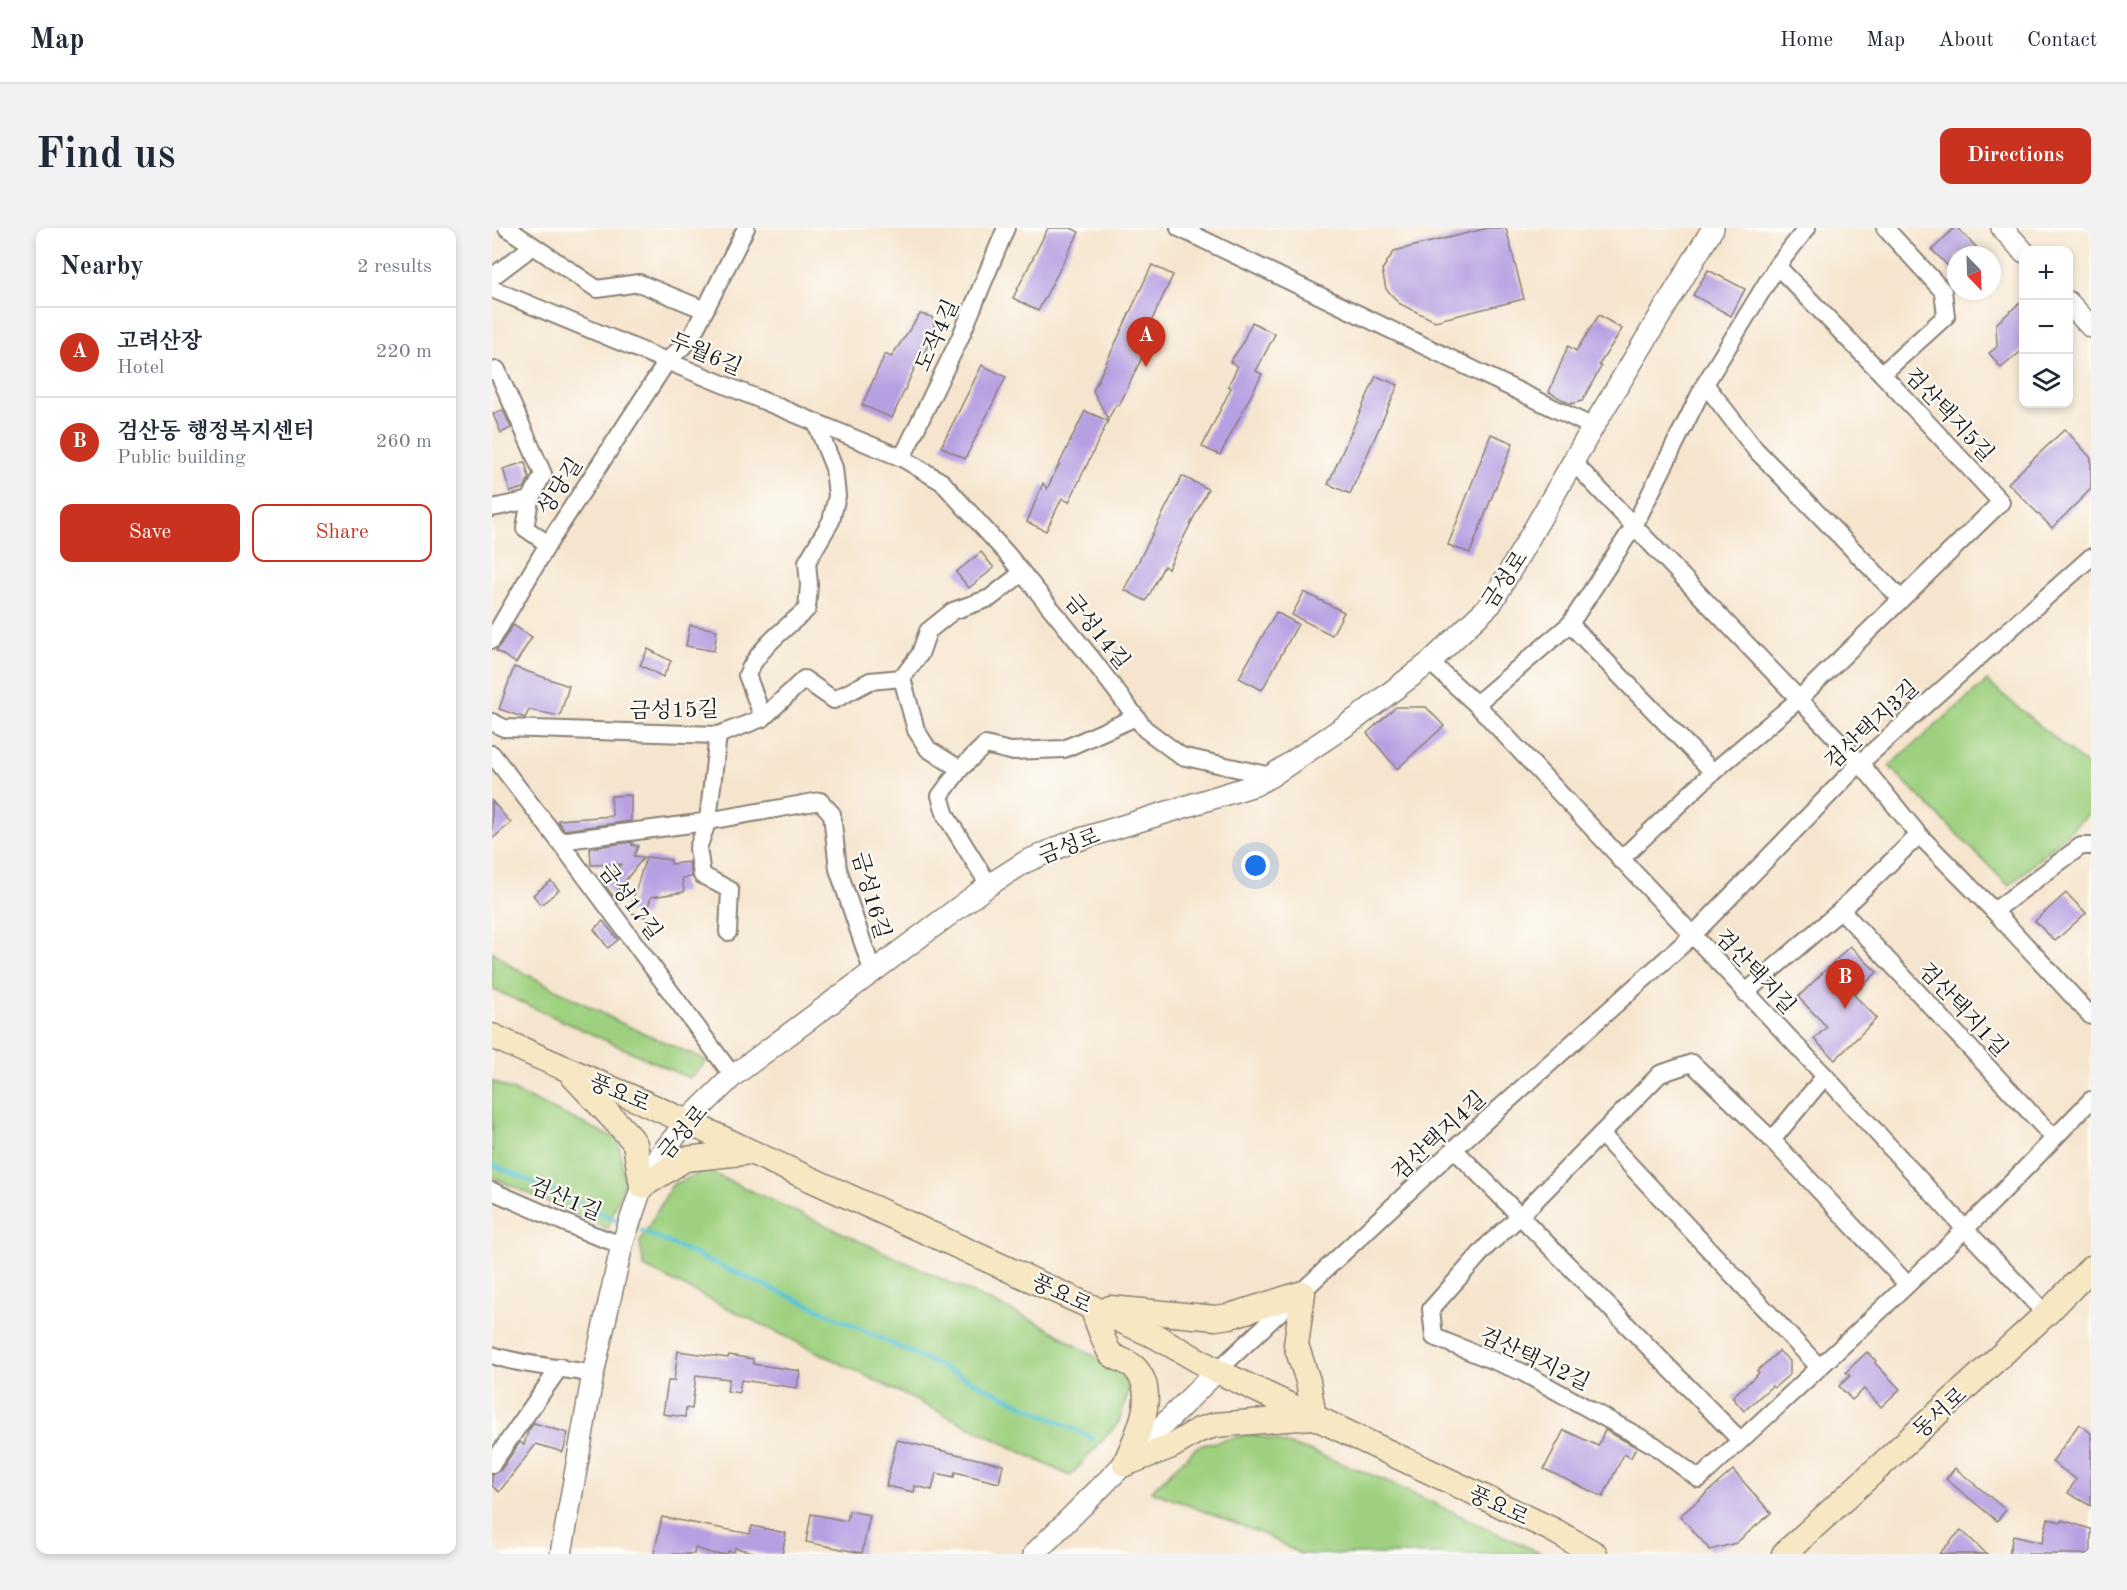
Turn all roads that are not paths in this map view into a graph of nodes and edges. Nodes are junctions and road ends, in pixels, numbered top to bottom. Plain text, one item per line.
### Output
1 (507, 228) edge
2 (746, 228) edge
3 (1006, 228) edge
4 (1179, 228) edge
5 (1713, 228) edge
6 (1807, 228) edge
7 (1885, 228) edge
8 (2002, 228) edge
9 (533, 246) junction
10 (2019, 247) edge
11 (1777, 266) junction
12 (492, 277) edge
13 (492, 289) edge
14 (2073, 307) edge
15 (705, 310) junction
16 (2091, 327) edge
17 (668, 360) junction
18 (492, 371) edge
19 (1882, 374) junction
20 (1705, 384) junction
21 (816, 423) junction
22 (1593, 427) junction
23 (902, 458) junction
24 (1573, 462) junction
25 (530, 500) junction
26 (492, 508) edge
27 (1634, 526) junction
28 (548, 544) junction
29 (2091, 557) edge
30 (1022, 573) junction
31 (1901, 599) junction
32 (1570, 624) junction
33 (492, 640) edge
34 (1430, 662) junction
35 (902, 678) junction
36 (1798, 700) junction
37 (1476, 704) junction
38 (1136, 717) junction
39 (763, 718) junction
40 (492, 722) edge
41 (718, 735) junction
42 (492, 754) edge
43 (1860, 763) junction
44 (960, 769) junction
45 (1713, 772) junction
46 (1271, 776) junction
47 (708, 820) junction
48 (1919, 835) junction
49 (559, 841) junction
50 (2091, 846) edge
51 (1620, 860) junction
52 (989, 885) junction
53 (1841, 910) junction
54 (1994, 911) junction
55 (728, 932) dead end
56 (1693, 935) junction
57 (873, 973) junction
58 (1745, 993) junction
59 (2091, 1016) edge
60 (492, 1020) edge
61 (492, 1036) edge
62 (492, 1055) edge
63 (566, 1069) junction
64 (733, 1076) junction
65 (1825, 1076) junction
66 (2091, 1100) edge
67 (688, 1120) junction
68 (1601, 1134) junction
69 (2054, 1138) junction
70 (1772, 1140) junction
71 (1454, 1149) junction
72 (751, 1152) junction
73 (642, 1186) junction
74 (492, 1191) edge
75 (1519, 1217) junction
76 (1965, 1229) junction
77 (622, 1245) junction
78 (2091, 1268) edge
79 (1906, 1284) junction
80 (1303, 1293) junction
81 (1092, 1307) junction
82 (2046, 1314) junction
83 (492, 1355) edge
84 (560, 1367) junction
85 (1819, 1367) junction
86 (1217, 1371) junction
87 (593, 1374) junction
88 (1314, 1417) junction
89 (1740, 1440) junction
90 (492, 1464) edge
91 (1125, 1464) junction
92 (561, 1554) edge
93 (1034, 1554) edge
94 (1595, 1554) edge
95 (1784, 1554) edge

1 - 9 street
2 - 15 street, 성당길
3 - 23 street, 도작4길
4 - 22 street
5 - 22 street, 금성로
6 - 11 street
7 - 19 street, 검산택지5길
8 - 10 street
9 - 12 street
9 - 15 street
11 - 19 street
11 - 20 street
13 - 17 street, 두월6길
14 - 16 street
15 - 17 street, 성당길
17 - 21 street, 두월6길
17 - 28 street, 성당길
18 - 25 street
19 - 31 street, 검산택지5길
20 - 27 street
20 - 31 street
21 - 23 street, 두월6길
21 - 39 street
22 - 24 street, 금성로
23 - 30 street, 금성14길
24 - 27 street
24 - 34 street, 금성로
25 - 26 street
25 - 28 street
27 - 32 street
27 - 36 street
28 - 33 street, 성당길
29 - 43 street, 검산택지3길
30 - 35 street
30 - 38 street, 금성14길
31 - 36 street, 검산택지5길
32 - 37 street
32 - 45 street
34 - 37 street, 검산택지길
34 - 46 street, 금성로
35 - 39 street, 금성15길
35 - 44 street
36 - 43 street
36 - 45 street, 검산택지5길
37 - 51 street, 검산택지길
38 - 44 street
38 - 46 street, 금성14길
39 - 41 street, 금성15길
40 - 41 street, 금성15길
41 - 47 street
42 - 49 street, 금성17길
43 - 48 street
43 - 56 street, 검산택지3길
44 - 52 street
45 - 51 street, 검산택지5길
46 - 52 street, 금성로
47 - 49 street, 금성16길
47 - 55 street
47 - 57 street, 금성16길
48 - 53 street
48 - 54 street
49 - 64 street, 금성17길
50 - 54 street
51 - 56 street, 검산택지길
52 - 57 street, 금성로
53 - 58 street
53 - 69 street, 검산택지1길
54 - 59 street
56 - 58 street, 검산택지길
56 - 71 street, 검산택지4길
57 - 64 street, 금성로
58 - 65 street, 검산택지길
60 - 63 main road
61 - 63 main road, 풍요로
62 - 63 main road
63 - 67 main road, 풍요로
63 - 73 main road
64 - 67 street, 금성로
65 - 70 street
65 - 76 street, 검산택지길
66 - 69 street
67 - 72 main road, 풍요로
67 - 73 street, 금성로
68 - 70 street, 검산택지2길
68 - 75 street, 검산택지2길
68 - 85 street
69 - 76 street
70 - 79 street, 검산택지2길
71 - 75 street
71 - 80 street, 검산택지4길
72 - 73 main road
72 - 81 main road, 풍요로
73 - 77 street, 금성로
74 - 77 street, 검산1길
75 - 89 street
75 - 89 street, 검산택지2길
76 - 79 street, 검산택지2길
76 - 82 street, 검산택지길
77 - 87 street, 금성로
78 - 82 main road, 동서로
79 - 85 street, 검산택지2길
80 - 81 main road
80 - 86 street, 검산택지4길
80 - 88 main road
81 - 86 main road, 풍요로
81 - 91 main road
82 - 95 main road, 동서로
83 - 84 street
84 - 87 street
84 - 90 street
85 - 89 street, 검산택지2길
86 - 88 main road, 풍요로
86 - 91 street
87 - 92 street, 금성로
88 - 91 main road
88 - 94 main road, 풍요로
91 - 93 street

